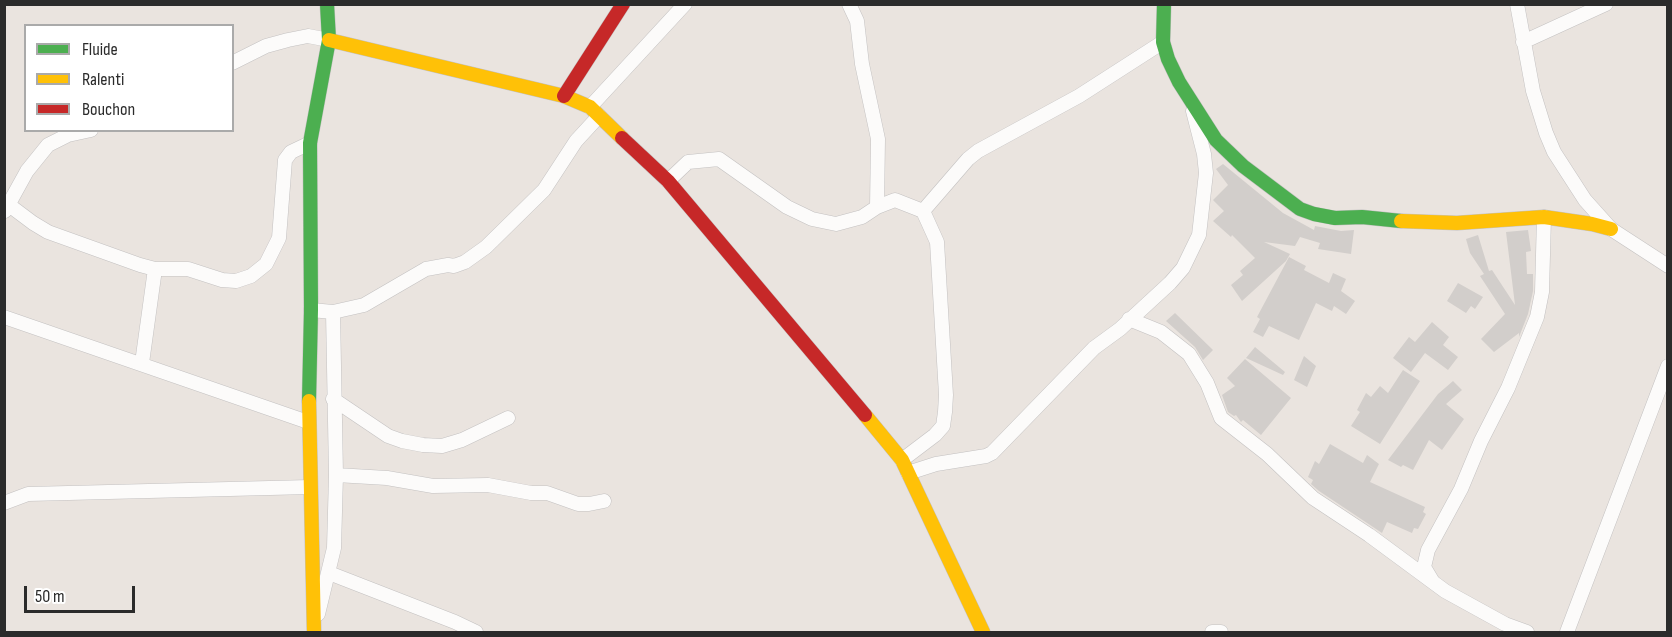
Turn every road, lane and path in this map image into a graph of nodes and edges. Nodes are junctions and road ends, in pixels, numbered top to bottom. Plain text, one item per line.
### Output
1 (327, 4) edge
2 (623, 4) edge
3 (685, 4) edge
4 (849, 4) edge
5 (1164, 4) edge
6 (1517, 4) edge
7 (1606, 4) edge
8 (328, 40) junction
9 (1162, 42) junction
10 (1523, 42) junction
11 (234, 62) edge
12 (564, 96) junction
13 (1191, 100) junction
14 (594, 112) junction
15 (82, 132) edge
16 (310, 143) junction
17 (668, 181) junction
18 (877, 207) junction
19 (7, 209) edge
20 (923, 211) junction
21 (1544, 217) junction
22 (1611, 229) junction
23 (1668, 266) edge
24 (155, 269) junction
25 (311, 310) junction
26 (333, 312) junction
27 (4, 317) edge
28 (1129, 320) junction
29 (142, 363) junction
30 (1668, 366) edge
31 (333, 399) junction
32 (508, 418) dead end
33 (308, 422) junction
34 (905, 467) junction
35 (336, 476) junction
36 (310, 488) junction
37 (604, 501) dead end
38 (4, 503) edge
39 (329, 573) junction
40 (1434, 583) junction
41 (314, 632) edge
42 (476, 633) edge
43 (983, 633) edge
44 (1212, 633) edge
45 (1221, 633) edge
46 (1527, 633) edge
47 (1567, 633) edge

1 - 8 street
2 - 12 street
3 - 14 street
4 - 18 street
5 - 9 street
6 - 10 street
7 - 10 street
8 - 11 street
8 - 12 street
8 - 16 street
9 - 13 street
9 - 20 street
10 - 22 street
12 - 14 street
13 - 21 street
13 - 28 street
14 - 17 street
14 - 26 street
15 - 19 street
16 - 24 street
16 - 25 street
17 - 18 street
17 - 34 street
18 - 20 street
19 - 24 street
20 - 34 street
21 - 22 street
21 - 40 street
22 - 23 street
24 - 29 street
25 - 26 street
25 - 33 street
26 - 31 street
27 - 29 street
28 - 34 street
28 - 40 street
29 - 33 street
30 - 47 street
31 - 32 street
31 - 35 street
33 - 36 street
34 - 43 street
35 - 37 street
35 - 39 street
36 - 38 street
36 - 41 street
39 - 41 street
39 - 42 street
40 - 46 street
44 - 45 street

